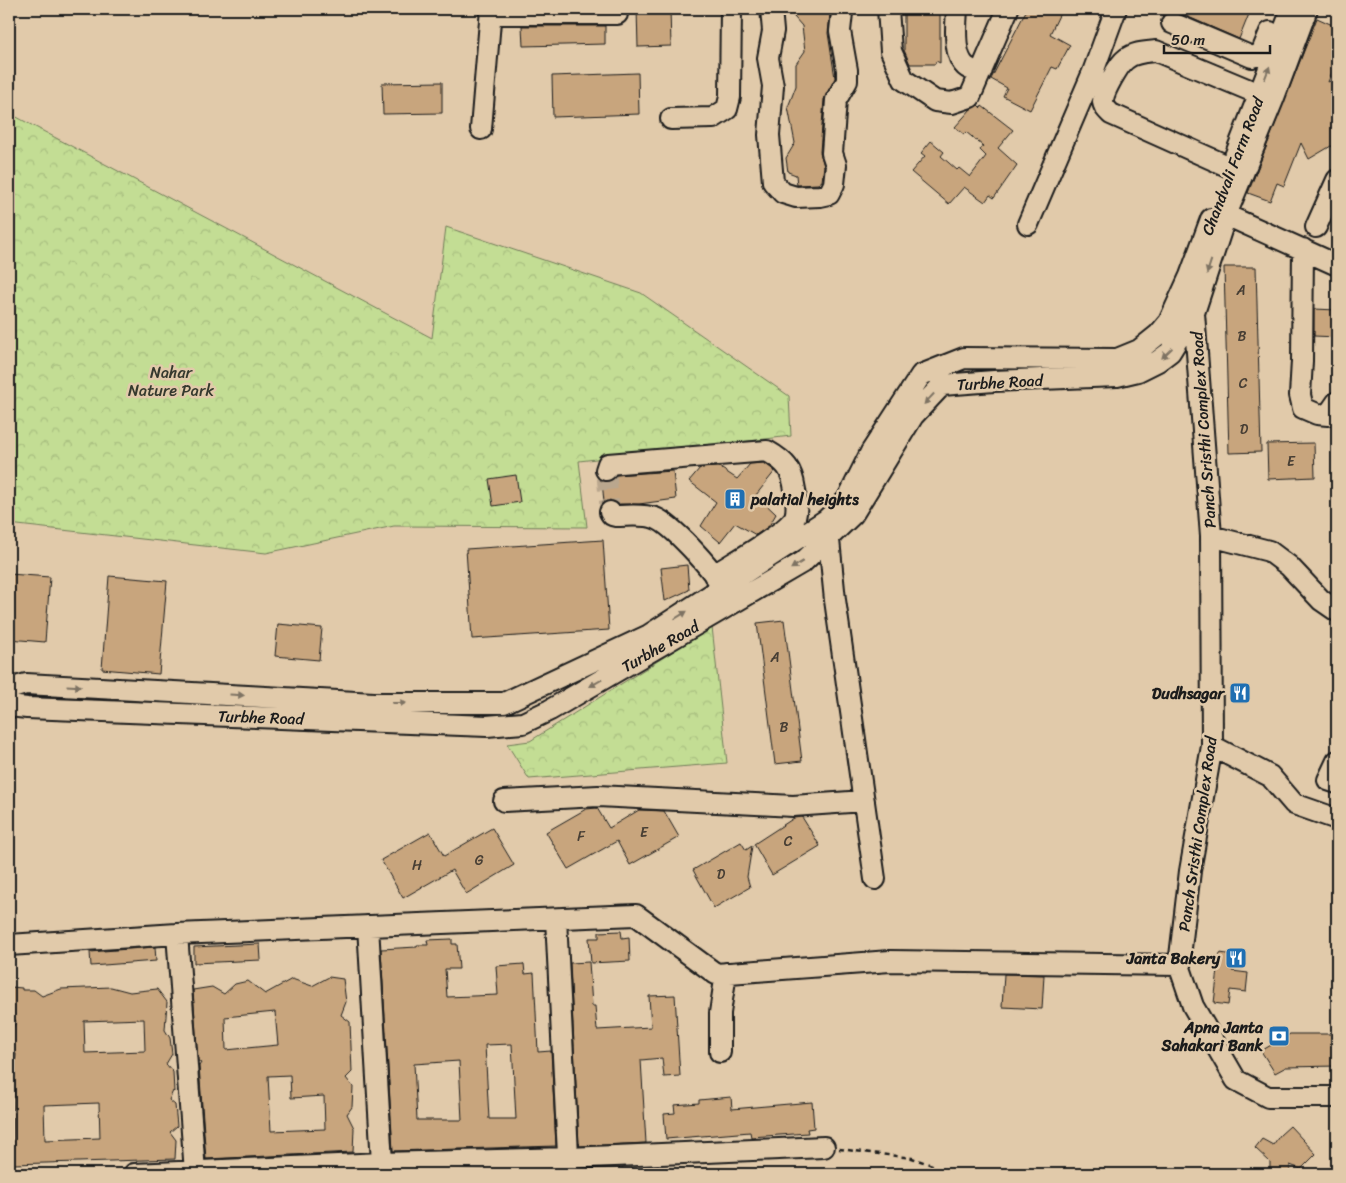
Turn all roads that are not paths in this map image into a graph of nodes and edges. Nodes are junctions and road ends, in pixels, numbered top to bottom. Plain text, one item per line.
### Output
1 (733, 9) edge
2 (771, 9) edge
3 (840, 9) edge
4 (888, 9) edge
5 (956, 9) edge
6 (1008, 9) edge
7 (1116, 9) edge
8 (1278, 9) edge
9 (1292, 9) edge
10 (1307, 9) edge
11 (491, 12) edge
12 (617, 14) dead end
13 (1172, 23) dead end
14 (1278, 49) junction
15 (982, 70) junction
16 (1266, 97) junction
17 (733, 104) dead end
18 (670, 120) dead end
19 (481, 129) dead end
20 (1237, 170) junction
21 (1337, 180) edge
22 (1226, 215) junction
23 (1028, 224) dead end
24 (1316, 227) dead end
25 (1303, 249) junction
26 (1337, 264) edge
27 (1182, 292) junction
28 (1194, 313) junction
29 (955, 361) junction
30 (962, 384) junction
31 (1337, 402) edge
32 (606, 470) dead end
33 (610, 512) dead end
34 (828, 529) junction
35 (1211, 536) junction
36 (723, 589) junction
37 (1337, 611) edge
38 (654, 641) junction
39 (9, 689) edge
40 (513, 699) junction
41 (9, 706) edge
42 (524, 723) junction
43 (1212, 746) junction
44 (1337, 761) edge
45 (1337, 783) edge
46 (504, 801) dead end
47 (864, 801) junction
48 (1337, 819) edge
49 (876, 879) dead end
50 (556, 919) junction
51 (368, 926) junction
52 (177, 934) junction
53 (9, 945) edge
54 (1179, 964) junction
55 (726, 973) junction
56 (720, 1052) dead end
57 (1337, 1097) edge
58 (824, 1147) road end
59 (382, 1163) junction
60 (569, 1166) edge
61 (195, 1172) junction
62 (134, 1174) edge

1 - 17 street
1 - 18 street
2 - 3 street
4 - 15 street
5 - 15 street
6 - 15 street
7 - 23 street
8 - 14 street
9 - 14 street, Chandvali Farm Road
10 - 14 street, Chandvali Farm Road
11 - 12 street
11 - 19 street
13 - 14 street
14 - 16 street, Chandvali Farm Road
16 - 20 street, Chandvali Farm Road
16 - 20 street
20 - 22 street, Chandvali Farm Road
20 - 27 street, Chandvali Farm Road
21 - 24 street
22 - 25 street
22 -> 28 street, Chandvali Farm Road
25 - 26 street
25 - 31 street
27 - 28 street, Panch Sristhi Complex Road
27 - 29 street, Chandvali Farm Road
28 -> 30 street, Turbhe Road
28 - 35 street, Panch Sristhi Complex Road
29 - 30 street
29 - 34 street
30 -> 34 street, Turbhe Road
32 - 36 street
33 - 36 street
34 - 36 street, Turbhe Road
34 - 47 street
35 - 37 street
35 - 43 street, Panch Sristhi Complex Road
36 - 38 street, Turbhe Road
38 - 40 street
38 -> 42 street, Turbhe Road
39 -> 40 street
40 - 42 street
41 - 42 street, Turbhe Road
43 - 48 street
43 - 54 street, Panch Sristhi Complex Road
44 - 45 street
46 - 47 street
47 - 49 street
50 - 51 street
50 - 55 street
50 - 60 street
51 - 52 street
51 - 59 street
52 - 53 street
52 - 61 street
54 - 55 street
54 - 57 street, Panch Sristhi Complex Road
55 - 56 street
58 - 60 street
59 - 60 street
59 - 61 street
61 - 62 street

